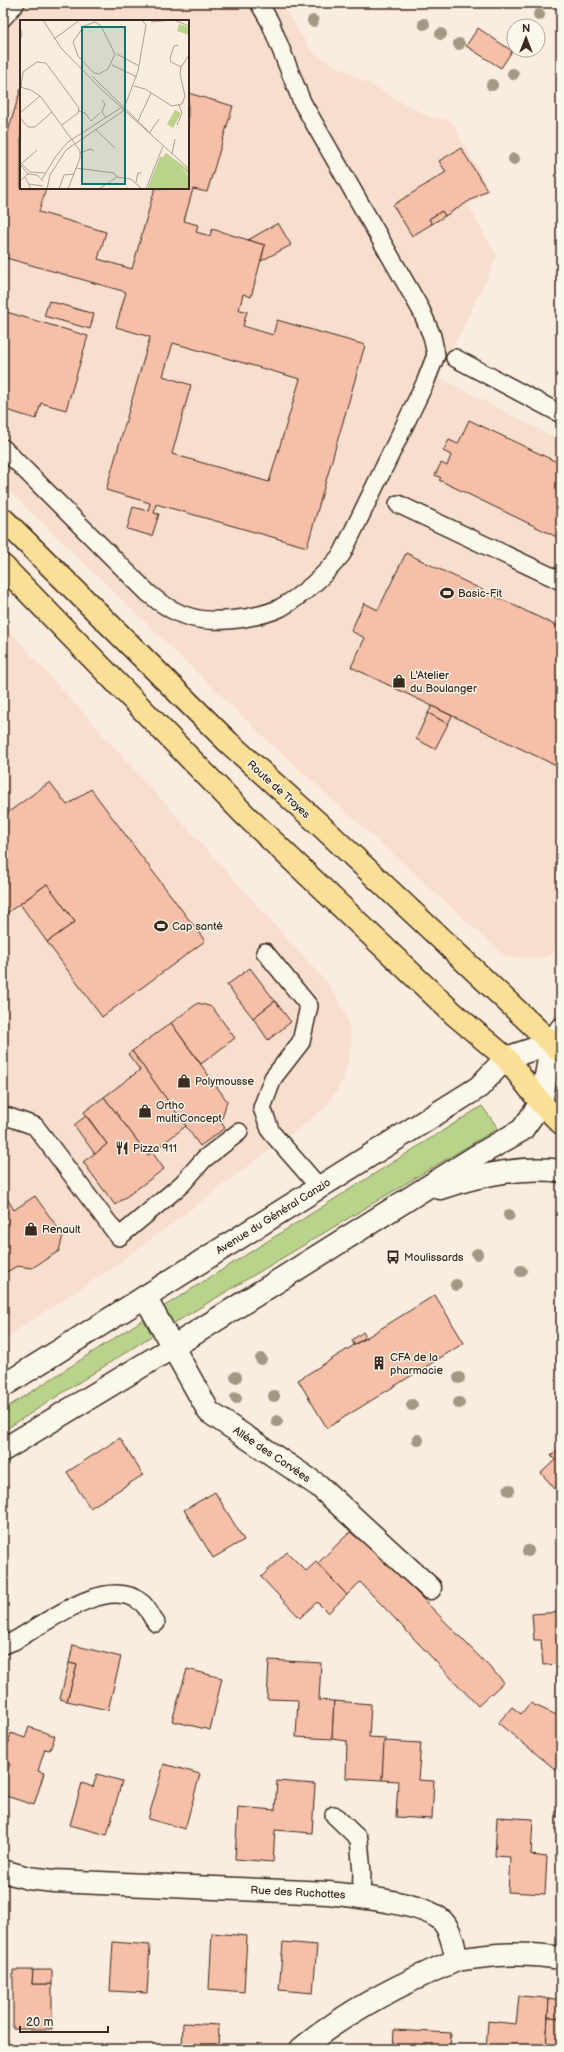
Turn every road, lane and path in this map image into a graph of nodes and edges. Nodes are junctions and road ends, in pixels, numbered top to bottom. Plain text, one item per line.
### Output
1 (16, 3) edge
2 (259, 3) edge
3 (3, 18) edge
4 (455, 358) dead end
5 (561, 414) edge
6 (3, 448) edge
7 (398, 504) dead end
8 (3, 520) edge
9 (3, 566) edge
10 (561, 581) edge
11 (265, 952) dead end
12 (553, 1045) edge
13 (506, 1058) junction
14 (541, 1103) junction
15 (3, 1115) edge
16 (561, 1123) edge
17 (239, 1132) dead end
18 (561, 1171) edge
19 (319, 1187) junction
20 (410, 1198) junction
21 (145, 1297) junction
22 (173, 1347) junction
23 (3, 1386) edge
24 (3, 1450) edge
25 (430, 1588) dead end
26 (156, 1623) dead end
27 (3, 1646) edge
28 (334, 1815) dead end
29 (3, 1871) edge
30 (361, 1897) junction
31 (561, 1958) edge
32 (458, 1960) junction
33 (301, 2049) edge

1 - 3 lane
2 - 6 lane
4 - 5 lane
7 - 10 lane
8 - 12 main road, Route de Troyes
9 - 13 main road
11 - 19 lane
12 - 13 street, Avenue du Général Canzio
12 - 14 street
13 - 14 main road
13 - 19 street, Avenue du Général Canzio
14 - 16 main road
14 - 20 street
15 - 17 lane
18 - 20 street
19 - 21 street, Avenue du Général Canzio
20 - 22 street
21 - 22 street, Allée des Corvées
21 - 23 street, Avenue du Général Canzio
22 - 24 street
22 - 25 street, Allée des Corvées
26 - 27 lane
28 - 30 lane
29 - 30 street, Rue des Ruchottes
30 - 32 street, Rue des Ruchottes
31 - 32 street
32 - 33 street

